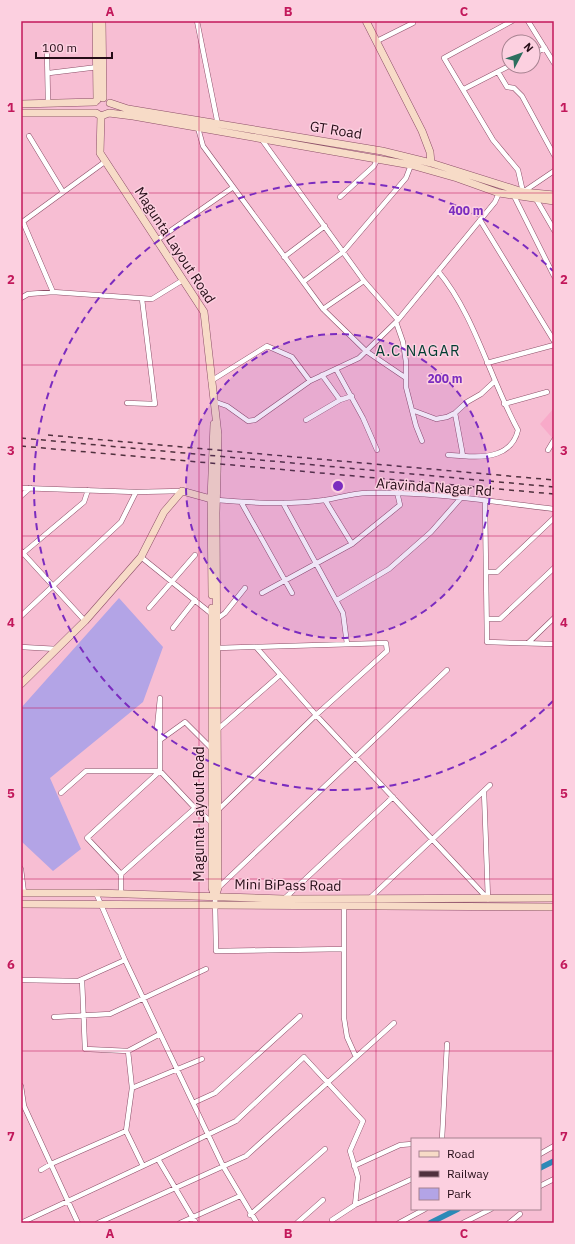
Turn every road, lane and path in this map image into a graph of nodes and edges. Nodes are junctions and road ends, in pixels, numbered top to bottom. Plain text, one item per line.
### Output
1 (96, 21) edge
2 (102, 21) edge
3 (197, 21) edge
4 (366, 21) edge
5 (512, 21) edge
6 (528, 21) edge
7 (412, 23) dead end
8 (377, 41) junction
9 (545, 48) junction
10 (541, 50) edge
11 (47, 52) dead end
12 (554, 63) edge
13 (99, 67) junction
14 (501, 70) edge
15 (498, 72) junction
16 (49, 73) junction
17 (464, 89) junction
18 (98, 100) junction
19 (48, 102) junction
20 (110, 103) junction
21 (21, 104) edge
22 (21, 113) edge
23 (109, 113) junction
24 (98, 114) junction
25 (218, 123) junction
26 (198, 128) junction
27 (217, 132) junction
28 (29, 136) dead end
29 (262, 140) junction
30 (554, 155) edge
31 (378, 158) junction
32 (106, 161) junction
33 (431, 163) junction
34 (411, 165) junction
35 (554, 170) edge
36 (232, 188) junction
37 (63, 192) junction
38 (523, 192) junction
39 (499, 193) junction
40 (554, 195) edge
41 (514, 196) junction
42 (340, 197) dead end
43 (536, 199) junction
44 (554, 201) edge
45 (480, 220) junction
46 (22, 223) edge
47 (325, 226) junction
48 (554, 230) edge
49 (157, 240) junction
50 (343, 252) junction
51 (284, 257) junction
52 (438, 271) junction
53 (554, 276) edge
54 (183, 280) junction
55 (364, 281) junction
56 (303, 282) junction
57 (53, 292) junction
58 (21, 298) edge
59 (142, 299) junction
60 (323, 309) junction
61 (397, 321) junction
62 (554, 341) edge
63 (554, 345) edge
64 (366, 351) junction
65 (487, 363) junction
66 (336, 369) junction
67 (322, 375) junction
68 (406, 378) junction
69 (211, 381) junction
70 (310, 381) junction
71 (495, 382) junction
72 (547, 392) dead end
73 (352, 396) junction
74 (340, 400) junction
75 (213, 401) junction
76 (127, 403) dead end
77 (504, 404) junction
78 (412, 410) junction
79 (455, 414) junction
80 (306, 420) dead end
81 (554, 440) edge
82 (422, 441) dead end
83 (376, 450) dead end
84 (548, 450) dead end
85 (448, 455) dead end
86 (463, 456) junction
87 (21, 488) edge
88 (30, 488) junction
89 (88, 490) junction
90 (182, 491) junction
91 (136, 492) junction
92 (397, 492) junction
93 (21, 496) edge
94 (214, 499) junction
95 (460, 499) junction
96 (325, 500) junction
97 (241, 502) junction
98 (486, 502) junction
99 (283, 503) junction
100 (554, 509) edge
101 (554, 518) edge
102 (352, 544) junction
103 (22, 553) edge
104 (194, 555) dead end
105 (141, 557) junction
106 (316, 564) junction
107 (554, 568) edge
108 (486, 572) junction
109 (284, 581) junction
110 (172, 582) junction
111 (52, 586) junction
112 (245, 588) dead end
113 (262, 593) dead end
114 (292, 593) dead end
115 (195, 600) junction
116 (336, 600) junction
117 (149, 608) dead end
118 (21, 616) edge
119 (215, 617) junction
120 (554, 618) edge
121 (487, 619) junction
122 (85, 622) junction
123 (173, 628) dead end
124 (528, 643) junction
125 (347, 644) junction
126 (554, 644) edge
127 (21, 647) edge
128 (256, 647) junction
129 (218, 648) junction
130 (58, 649) junction
131 (448, 670) dead end
132 (280, 675) junction
133 (21, 684) edge
134 (316, 715) junction
135 (157, 728) dead end
136 (218, 730) junction
137 (160, 740) junction
138 (211, 748) junction
139 (355, 757) junction
140 (160, 771) junction
141 (490, 785) dead end
142 (484, 791) junction
143 (61, 793) dead end
144 (394, 797) junction
145 (195, 808) junction
146 (217, 811) junction
147 (211, 822) junction
148 (432, 838) junction
149 (21, 868) edge
150 (121, 874) junction
151 (218, 888) junction
152 (22, 893) edge
153 (96, 893) junction
154 (121, 894) junction
155 (215, 897) junction
156 (554, 898) edge
157 (284, 899) junction
158 (368, 899) junction
159 (488, 899) junction
160 (21, 904) edge
161 (100, 905) junction
162 (215, 905) junction
163 (344, 906) junction
164 (488, 906) junction
165 (554, 907) edge
166 (344, 949) junction
167 (125, 960) junction
168 (206, 969) dead end
169 (21, 980) edge
170 (82, 980) junction
171 (143, 998) junction
172 (83, 1014) junction
173 (300, 1016) dead end
174 (54, 1017) dead end
175 (394, 1023) dead end
176 (160, 1034) junction
177 (446, 1044) dead end
178 (128, 1051) junction
179 (356, 1057) junction
180 (202, 1059) dead end
181 (177, 1070) junction
182 (327, 1084) junction
183 (21, 1086) edge
184 (132, 1088) junction
185 (193, 1104) junction
186 (126, 1131) junction
187 (208, 1134) junction
188 (442, 1138) edge
189 (411, 1144) edge
190 (554, 1146) edge
191 (325, 1149) dead end
192 (541, 1153) edge
193 (158, 1159) junction
194 (51, 1164) junction
195 (143, 1166) junction
196 (223, 1166) junction
197 (354, 1166) junction
198 (41, 1170) dead end
199 (411, 1179) edge
200 (554, 1179) edge
201 (541, 1186) edge
202 (175, 1188) junction
203 (240, 1196) junction
204 (68, 1200) junction
205 (323, 1200) dead end
206 (355, 1205) junction
207 (423, 1210) edge
208 (489, 1210) edge
209 (520, 1214) dead end
210 (250, 1215) junction
211 (193, 1217) junction
212 (332, 1220) dead end
213 (21, 1223) edge
214 (78, 1223) edge
215 (98, 1223) edge
216 (180, 1223) edge
217 (196, 1223) edge
218 (256, 1223) edge
219 (298, 1223) edge
220 (399, 1223) edge
221 (463, 1223) edge
222 (509, 1223) edge

1 - 13 main road
2 - 13 main road
3 - 25 street
4 - 8 main road
5 - 17 street
6 - 9 street
7 - 8 street
8 - 33 main road
9 - 10 street
9 - 12 street
11 - 16 street
13 - 16 street
13 - 18 main road
14 - 15 street
15 - 17 street
15 - 30 street
16 - 19 street
17 - 38 street
18 - 19 main road
18 - 20 main road
18 - 24 main road
19 - 21 main road
20 - 23 main road
20 - 25 main road, GT Road
22 - 24 main road
23 - 24 main road
23 - 26 main road
24 - 32 main road, Magunta Layout Road
25 - 27 street
25 - 33 main road, GT Road
26 - 27 main road
26 - 36 street
27 - 29 main road
28 - 37 street
29 - 31 main road
29 - 47 street
31 - 34 main road
31 - 42 street
32 - 37 street
32 - 49 main road, Magunta Layout Road
33 - 38 main road, GT Road
34 - 39 main road
34 - 50 street
35 - 38 street
36 - 49 street
36 - 51 street
37 - 46 street
38 - 40 main road, GT Road
39 - 41 main road
39 - 45 street
41 - 43 main road
41 - 53 street
43 - 44 main road
43 - 48 street
45 - 52 street
45 - 62 street
46 - 57 street
47 - 50 street
47 - 51 street
49 - 54 main road, Magunta Layout Road
50 - 55 street
50 - 56 street
51 - 56 street
52 - 61 street
52 - 65 street
54 - 59 street
54 - 69 main road, Magunta Layout Road
55 - 60 street
55 - 61 street
56 - 60 street
57 - 58 street
57 - 59 street
59 - 76 street
60 - 64 street
61 - 64 street
61 - 68 street
63 - 65 street
64 - 66 street
64 - 68 street
65 - 71 street
66 - 67 street
66 - 73 street
67 - 70 street
67 - 74 street
68 - 78 street
69 - 70 street
69 - 75 main road, Magunta Layout Road
70 - 75 street
71 - 77 street
71 - 79 street
72 - 77 street
73 - 74 street
73 - 83 street
74 - 80 street
75 - 94 main road, Magunta Layout Road
77 - 86 street
78 - 79 street
78 - 82 street
79 - 86 street
81 - 84 street
85 - 86 street
87 - 88 street
88 - 89 street
88 - 93 street
89 - 91 street
89 - 103 street
90 - 91 street
90 - 94 main road
90 - 105 main road
91 - 111 street
92 - 95 street, Aravinda Nagar Rd
92 - 96 street, Aravinda Nagar Rd
92 - 102 street
94 - 97 street, Aravinda Nagar Rd
94 - 119 main road, Magunta Layout Road
95 - 98 street, Aravinda Nagar Rd
95 - 116 street
96 - 99 street, Aravinda Nagar Rd
96 - 102 street
97 - 99 street, Aravinda Nagar Rd
97 - 109 street
98 - 100 street, Aravinda Nagar Rd
98 - 108 street
99 - 106 street
101 - 108 street
102 - 106 street
103 - 111 street
104 - 110 street
105 - 110 street
105 - 122 main road
106 - 109 street
106 - 116 street
107 - 121 street
108 - 121 street
109 - 113 street
109 - 114 street
110 - 115 street
110 - 117 street
111 - 118 street
111 - 122 street
112 - 119 street
115 - 119 street
115 - 123 street
116 - 125 street
119 - 129 main road, Magunta Layout Road
119 - 138 main road, Magunta Layout Road
120 - 124 street
121 - 124 street
122 - 130 main road
124 - 126 street
125 - 128 street
125 - 134 street
127 - 130 street
128 - 129 street
128 - 132 street
129 - 136 main road, Magunta Layout Road
130 - 133 main road
131 - 139 street
132 - 134 street
132 - 136 street
134 - 139 street
134 - 146 street
135 - 137 street
136 - 146 main road, Magunta Layout Road
137 - 138 street
137 - 140 street
138 - 147 main road, Magunta Layout Road
139 - 144 street
139 - 151 street
140 - 143 street
140 - 145 street
140 - 150 street
141 - 142 street
142 - 148 street
142 - 159 street
144 - 148 street
144 - 157 street
145 - 147 street
145 - 150 street
146 - 151 main road, Magunta Layout Road
147 - 155 main road, Magunta Layout Road
148 - 158 street
148 - 159 street
149 - 152 street
150 - 154 street
151 - 155 main road, Magunta Layout Road
152 - 153 main road, Mini BiPass Road
153 - 154 main road, Mini BiPass Road
153 - 161 street
154 - 155 main road, Mini BiPass Road
155 - 157 main road, Mini BiPass Road
155 - 162 street
156 - 159 main road, Mini BiPass Road
157 - 158 main road, Mini BiPass Road
158 - 159 main road, Mini BiPass Road
159 - 164 street
160 - 161 main road
161 - 162 main road
161 - 167 street
162 - 163 main road
162 - 166 street
163 - 164 main road
163 - 166 street
164 - 165 main road
166 - 179 street
167 - 170 street
167 - 171 street
168 - 171 street
169 - 170 street
170 - 172 street
171 - 172 street
171 - 176 street
172 - 174 street
172 - 178 street
173 - 185 street
175 - 179 street
176 - 178 street
176 - 181 street
177 - 188 street
178 - 184 street
179 - 182 street
180 - 181 street
181 - 184 street
181 - 185 street
182 - 187 street
182 - 196 street
182 - 197 street
183 - 194 street
184 - 186 street
185 - 187 street
186 - 194 street
186 - 195 street
187 - 193 street
187 - 196 street
189 - 197 street
190 - 192 street
191 - 210 street
193 - 195 street
193 - 202 street
194 - 198 street
194 - 204 street
195 - 204 street
196 - 202 street
196 - 203 street
197 - 206 street
199 - 206 street
200 - 201 street
202 - 211 street
202 - 215 street
203 - 210 street
203 - 211 street
204 - 213 street
204 - 214 street
205 - 219 street
206 - 212 street
207 - 220 street
208 - 221 street
209 - 222 street
210 - 218 street
211 - 216 street
211 - 217 street

